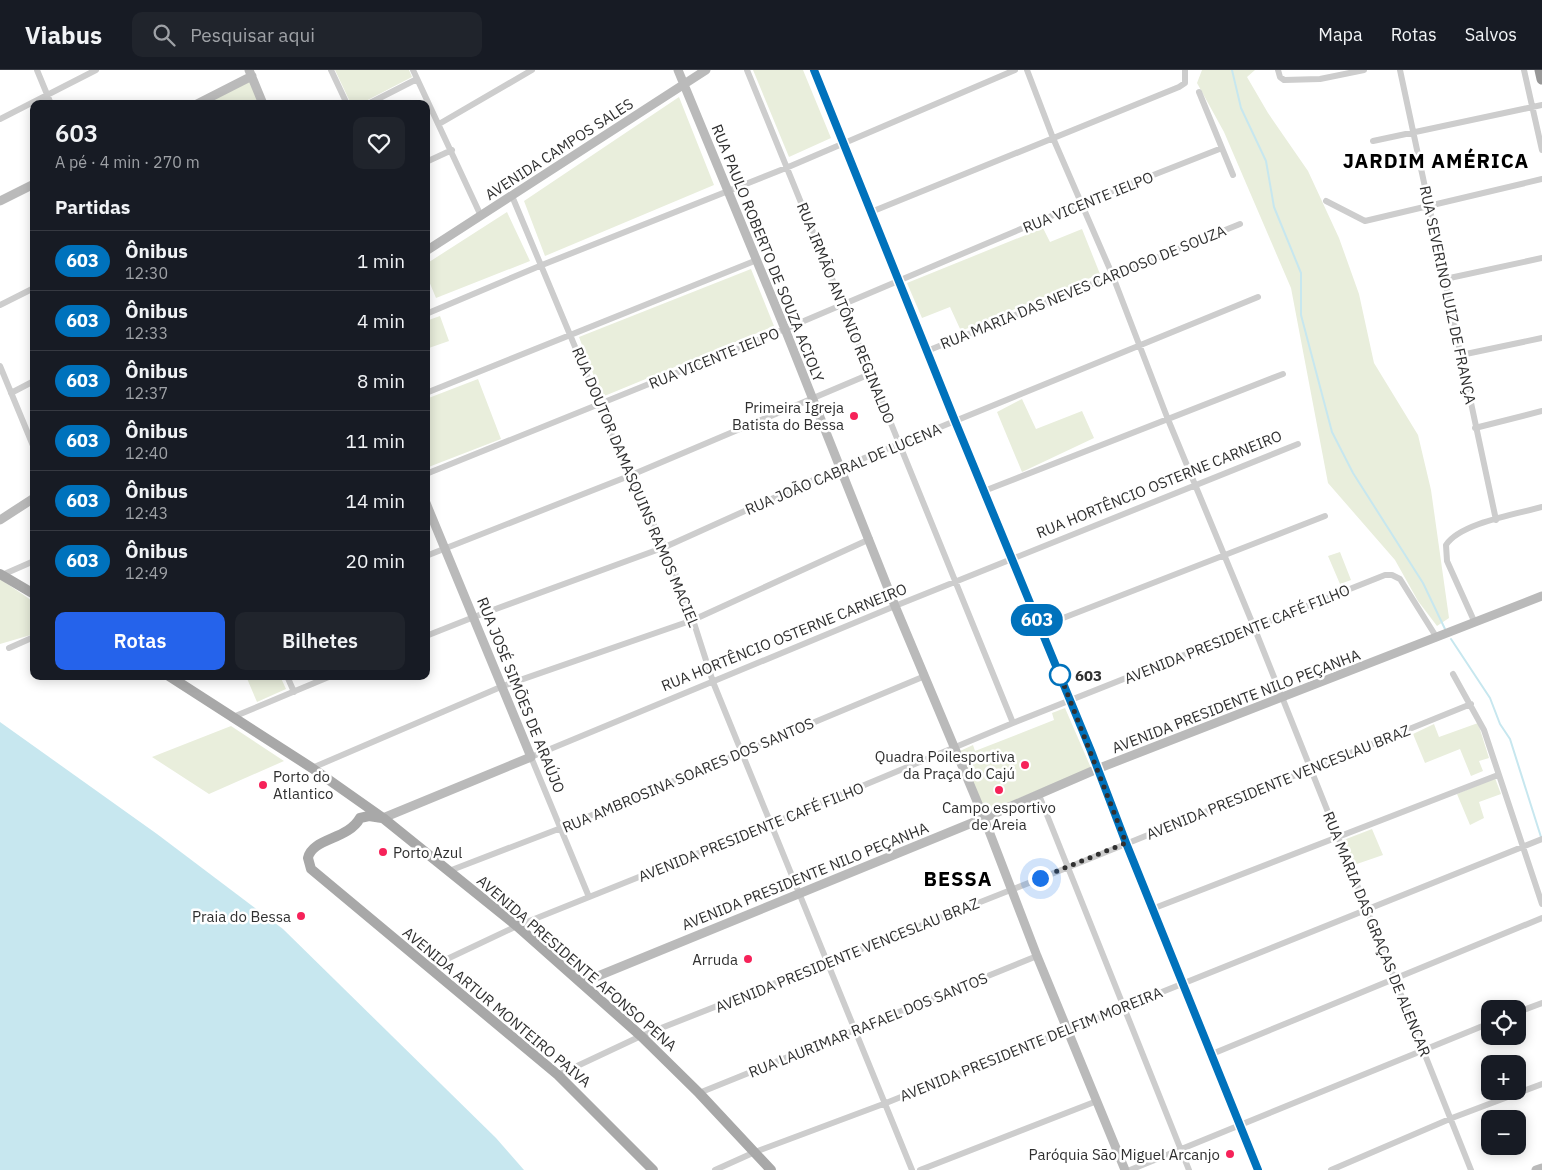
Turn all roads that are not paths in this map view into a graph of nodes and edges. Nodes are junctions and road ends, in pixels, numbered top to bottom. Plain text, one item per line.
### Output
1 (37, 70) edge
2 (96, 70) edge
3 (331, 70) edge
4 (413, 70) edge
5 (532, 70) edge
6 (678, 70) edge
7 (706, 70) edge
8 (747, 70) edge
9 (1016, 70) edge
10 (1027, 70) edge
11 (1185, 70) edge
12 (1278, 70) edge
13 (1364, 70) edge
14 (1400, 70) edge
15 (1524, 70) edge
16 (1540, 70) edge
17 (818, 71) edge
18 (250, 73) edge
19 (417, 79) junction
20 (1542, 79) edge
21 (684, 83) junction
22 (1199, 92) dead end
23 (48, 95) junction
24 (38, 100) edge
25 (50, 100) edge
26 (204, 100) edge
27 (261, 100) edge
28 (345, 100) edge
29 (376, 100) edge
30 (428, 100) edge
31 (30, 104) edge
32 (430, 104) edge
33 (1542, 105) edge
34 (1532, 107) junction
35 (0, 119) edge
36 (440, 124) junction
37 (1413, 133) junction
38 (1053, 138) junction
39 (1373, 141) dead end
40 (844, 144) junction
41 (1222, 148) junction
42 (452, 150) junction
43 (1542, 150) edge
44 (430, 160) edge
45 (786, 168) junction
46 (1233, 174) dead end
47 (1542, 179) edge
48 (30, 186) edge
49 (729, 190) junction
50 (512, 196) junction
51 (0, 201) edge
52 (1326, 201) dead end
53 (1082, 203) junction
54 (1430, 208) junction
55 (871, 212) junction
56 (481, 216) junction
57 (1240, 224) dead end
58 (430, 248) edge
59 (1542, 258) edge
60 (757, 260) junction
61 (542, 265) junction
62 (1112, 274) junction
63 (1445, 280) junction
64 (898, 281) junction
65 (30, 290) edge
66 (1258, 298) dead end
67 (0, 304) edge
68 (841, 304) junction
69 (430, 312) edge
70 (785, 329) junction
71 (572, 334) junction
72 (1542, 338) edge
73 (1140, 344) junction
74 (927, 351) junction
75 (1461, 355) junction
76 (0, 366) edge
77 (870, 374) junction
78 (1283, 374) dead end
79 (30, 383) edge
80 (430, 391) edge
81 (11, 393) junction
82 (813, 399) junction
83 (599, 404) junction
84 (1542, 412) edge
85 (1167, 417) junction
86 (955, 421) junction
87 (1475, 428) junction
88 (30, 438) edge
89 (900, 444) junction
90 (1298, 444) dead end
91 (840, 468) junction
92 (430, 472) edge
93 (629, 476) junction
94 (1195, 487) junction
95 (984, 491) junction
96 (30, 501) edge
97 (1542, 507) edge
98 (430, 512) edge
99 (1325, 516) dead end
100 (0, 520) edge
101 (1496, 520) junction
102 (870, 539) junction
103 (664, 547) junction
104 (446, 548) junction
105 (430, 554) edge
106 (1225, 556) junction
107 (1012, 560) junction
108 (30, 563) edge
109 (1, 575) edge
110 (955, 583) junction
111 (30, 592) edge
112 (1542, 596) edge
113 (896, 606) junction
114 (474, 616) junction
115 (693, 620) junction
116 (1475, 623) junction
117 (1040, 627) junction
118 (1254, 627) junction
119 (430, 634) edge
120 (1438, 638) junction
121 (30, 639) edge
122 (9, 648) dead end
123 (1453, 674) dead end
124 (925, 676) junction
125 (175, 680) edge
126 (289, 680) edge
127 (322, 680) edge
128 (713, 682) junction
129 (503, 686) junction
130 (294, 692) junction
131 (1282, 698) junction
132 (1070, 700) junction
133 (1471, 704) junction
134 (233, 717) junction
135 (1013, 723) junction
136 (955, 747) junction
137 (742, 752) junction
138 (531, 757) junction
139 (312, 768) junction
140 (1097, 769) junction
141 (1309, 769) junction
142 (1498, 775) junction
143 (348, 794) junction
144 (1040, 795) junction
145 (360, 818) junction
146 (383, 818) junction
147 (984, 818) junction
148 (771, 824) junction
149 (561, 828) junction
150 (1337, 838) junction
151 (1540, 840) edge
152 (1126, 843) junction
153 (1524, 846) junction
154 (1069, 867) junction
155 (449, 871) junction
156 (1011, 890) junction
157 (798, 893) junction
158 (590, 897) junction
159 (1542, 904) edge
160 (1367, 908) junction
161 (1152, 909) junction
162 (1542, 918) edge
163 (517, 926) junction
164 (1037, 956) junction
165 (827, 963) junction
166 (428, 968) junction
167 (1396, 979) junction
168 (581, 982) junction
169 (1182, 983) junction
170 (1542, 1003) edge
171 (1123, 1006) junction
172 (1526, 1009) edge
173 (1481, 1026) edge
174 (1068, 1029) junction
175 (856, 1031) junction
176 (641, 1036) junction
177 (1424, 1048) junction
178 (1212, 1054) junction
179 (558, 1074) junction
180 (1542, 1084) edge
181 (699, 1093) junction
182 (1097, 1101) junction
183 (886, 1103) junction
184 (1452, 1118) junction
185 (1239, 1125) junction
186 (1182, 1149) junction
187 (755, 1152) junction
188 (1542, 1168) edge
189 (653, 1170) edge
190 (716, 1170) edge
191 (771, 1170) edge
192 (912, 1170) edge
193 (920, 1170) edge
194 (1125, 1170) edge
195 (1130, 1170) edge
196 (1190, 1170) edge
197 (1258, 1170) edge
198 (1330, 1170) edge
199 (1471, 1170) edge
200 (1536, 1170) edge

1 - 23 street
2 - 23 street
3 - 28 street
4 - 19 street
5 - 36 street
6 - 21 street, RUA PAULO ROBERTO DE SOUZA ACIOLY
7 - 21 street, AVENIDA CAMPOS SALES
8 - 45 street, RUA IRMÃO ANTÔNIO REGINALDO
9 - 40 street
10 - 38 street, RUA MARIA DAS GRAÇAS DE ALENCAR
11 - 38 street
12 - 13 street
14 - 37 street, RUA SEVERINO LUIZ DE FRANÇA
15 - 34 street
16 - 20 highway
17 - 40 street
18 - 26 street
18 - 27 street
19 - 29 street
19 - 30 street
21 - 49 street, RUA PAULO ROBERTO DE SOUZA ACIOLY
21 - 50 street, AVENIDA CAMPOS SALES
22 - 41 street
23 - 24 street
23 - 25 street
31 - 35 street
32 - 36 street
33 - 34 street
34 - 37 street
34 - 43 street
36 - 42 street
37 - 39 street
37 - 54 street, RUA SEVERINO LUIZ DE FRANÇA
38 - 53 street, RUA MARIA DAS GRAÇAS DE ALENCAR
38 - 55 street
40 - 45 street
40 - 55 street
41 - 46 street
41 - 53 street, RUA VICENTE IELPO
42 - 44 street
42 - 56 street
45 - 49 street
45 - 68 street, RUA IRMÃO ANTÔNIO REGINALDO
47 - 54 street
48 - 51 street
49 - 60 street, RUA PAULO ROBERTO DE SOUZA ACIOLY
49 - 61 street
50 - 56 street, AVENIDA CAMPOS SALES
50 - 61 street, RUA DOUTOR DAMASQUINS RAMOS MACIEL
52 - 54 street
53 - 62 street, RUA MARIA DAS GRAÇAS DE ALENCAR
53 - 64 street, RUA VICENTE IELPO
54 - 63 street, RUA SEVERINO LUIZ DE FRANÇA
55 - 64 street
56 - 58 street, AVENIDA CAMPOS SALES
57 - 62 street, RUA MARIA DAS NEVES CARDOSO DE SOUZA
59 - 63 street
60 - 70 street, RUA PAULO ROBERTO DE SOUZA ACIOLY
60 - 71 street
61 - 69 street
61 - 71 street, RUA DOUTOR DAMASQUINS RAMOS MACIEL
62 - 73 street, RUA MARIA DAS GRAÇAS DE ALENCAR
62 - 74 street, RUA MARIA DAS NEVES CARDOSO DE SOUZA
63 - 75 street, RUA SEVERINO LUIZ DE FRANÇA
64 - 68 street, RUA VICENTE IELPO
64 - 74 street
65 - 67 street
66 - 73 street, RUA JOÃO CABRAL DE LUCENA
68 - 70 street, RUA VICENTE IELPO
68 - 77 street, RUA IRMÃO ANTÔNIO REGINALDO
70 - 82 street, RUA PAULO ROBERTO DE SOUZA ACIOLY
70 - 83 street, RUA VICENTE IELPO
71 - 80 street
71 - 83 street, RUA DOUTOR DAMASQUINS RAMOS MACIEL
72 - 75 street
73 - 85 street, RUA MARIA DAS GRAÇAS DE ALENCAR
73 - 86 street, RUA JOÃO CABRAL DE LUCENA
74 - 86 street
75 - 87 street, RUA SEVERINO LUIZ DE FRANÇA
76 - 81 street
77 - 82 street
77 - 89 street, RUA IRMÃO ANTÔNIO REGINALDO
78 - 85 street
79 - 81 street
81 - 88 street
82 - 91 street, RUA PAULO ROBERTO DE SOUZA ACIOLY
82 - 93 street
83 - 92 street, RUA VICENTE IELPO
83 - 93 street, RUA DOUTOR DAMASQUINS RAMOS MACIEL
84 - 87 street
85 - 94 street, RUA MARIA DAS GRAÇAS DE ALENCAR
85 - 95 street
86 - 89 street, RUA JOÃO CABRAL DE LUCENA
86 - 95 street
87 - 101 street, RUA SEVERINO LUIZ DE FRANÇA
89 - 91 street, RUA JOÃO CABRAL DE LUCENA
89 - 110 street, RUA IRMÃO ANTÔNIO REGINALDO
90 - 94 street, RUA HORTÊNCIO OSTERNE CARNEIRO
91 - 102 street, RUA PAULO ROBERTO DE SOUZA ACIOLY
91 - 103 street, RUA JOÃO CABRAL DE LUCENA
93 - 103 street, RUA DOUTOR DAMASQUINS RAMOS MACIEL
93 - 104 street
94 - 106 street, RUA MARIA DAS GRAÇAS DE ALENCAR
94 - 107 street, RUA HORTÊNCIO OSTERNE CARNEIRO
95 - 107 street
96 - 100 street
97 - 101 street
98 - 104 street, RUA JOSÉ SIMÕES DE ARAÚJO
99 - 106 street
101 - 116 street
102 - 113 street, RUA PAULO ROBERTO DE SOUZA ACIOLY
102 - 115 street
103 - 114 street, RUA JOÃO CABRAL DE LUCENA
103 - 115 street, RUA DOUTOR DAMASQUINS RAMOS MACIEL
104 - 105 street
104 - 114 street, RUA JOSÉ SIMÕES DE ARAÚJO
106 - 117 street
106 - 118 street, RUA MARIA DAS GRAÇAS DE ALENCAR
107 - 110 street, RUA HORTÊNCIO OSTERNE CARNEIRO
107 - 117 street
108 - 109 street
109 - 111 main road
110 - 113 street, RUA HORTÊNCIO OSTERNE CARNEIRO
110 - 135 street, RUA IRMÃO ANTÔNIO REGINALDO
112 - 116 street, AVENIDA PRESIDENTE NILO PEÇANHA
113 - 124 street, RUA PAULO ROBERTO DE SOUZA ACIOLY
113 - 128 street, RUA HORTÊNCIO OSTERNE CARNEIRO
114 - 119 street, RUA JOÃO CABRAL DE LUCENA
114 - 129 street, RUA JOSÉ SIMÕES DE ARAÚJO
115 - 128 street, RUA DOUTOR DAMASQUINS RAMOS MACIEL
115 - 129 street
116 - 120 street, AVENIDA PRESIDENTE NILO PEÇANHA
117 - 132 street
118 - 120 street, AVENIDA PRESIDENTE CAFÉ FILHO
118 - 131 street, RUA MARIA DAS GRAÇAS DE ALENCAR
118 - 132 street, AVENIDA PRESIDENTE CAFÉ FILHO
120 - 131 street, AVENIDA PRESIDENTE NILO PEÇANHA
121 - 122 street
123 - 133 street
124 - 136 street, RUA PAULO ROBERTO DE SOUZA ACIOLY
124 - 137 street, RUA AMBROSINA SOARES DOS SANTOS
125 - 134 main road, AVENIDA PRESIDENTE AFONSO PENA
126 - 130 street
127 - 130 street
128 - 137 street, RUA DOUTOR DAMASQUINS RAMOS MACIEL
128 - 138 street, RUA HORTÊNCIO OSTERNE CARNEIRO
129 - 138 street, RUA JOSÉ SIMÕES DE ARAÚJO
129 - 139 street
130 - 134 street
131 - 140 street, AVENIDA PRESIDENTE NILO PEÇANHA
131 - 141 street, RUA MARIA DAS GRAÇAS DE ALENCAR
132 - 135 street, AVENIDA PRESIDENTE CAFÉ FILHO
132 - 140 street
133 - 141 street, AVENIDA PRESIDENTE VENCESLAU BRAZ
133 - 142 street
134 - 139 main road, AVENIDA PRESIDENTE AFONSO PENA
135 - 136 street, AVENIDA PRESIDENTE CAFÉ FILHO
136 - 147 street, RUA PAULO ROBERTO DE SOUZA ACIOLY
136 - 148 street, AVENIDA PRESIDENTE CAFÉ FILHO
137 - 148 street, RUA DOUTOR DAMASQUINS RAMOS MACIEL
137 - 149 street, RUA AMBROSINA SOARES DOS SANTOS
138 - 146 street, RUA HORTÊNCIO OSTERNE CARNEIRO
138 - 149 street, RUA JOSÉ SIMÕES DE ARAÚJO
139 - 143 main road, AVENIDA PRESIDENTE AFONSO PENA
140 - 144 street, AVENIDA PRESIDENTE NILO PEÇANHA
140 - 152 street
141 - 150 street, RUA MARIA DAS GRAÇAS DE ALENCAR
141 - 152 street, AVENIDA PRESIDENTE VENCESLAU BRAZ
142 - 150 street
142 - 153 street
143 - 145 main road, AVENIDA PRESIDENTE AFONSO PENA
143 - 146 main road, AVENIDA PRESIDENTE AFONSO PENA
144 - 147 street, AVENIDA PRESIDENTE NILO PEÇANHA
144 - 154 street
145 - 146 main road, RUA HORTÊNCIO OSTERNE CARNEIRO
145 - 166 main road, AVENIDA ARTUR MONTEIRO PAIVA
146 - 155 main road, AVENIDA PRESIDENTE AFONSO PENA
147 - 156 street, RUA PAULO ROBERTO DE SOUZA ACIOLY
147 - 157 street, AVENIDA PRESIDENTE NILO PEÇANHA
148 - 157 street, RUA DOUTOR DAMASQUINS RAMOS MACIEL
148 - 158 street, AVENIDA PRESIDENTE CAFÉ FILHO
149 - 155 street, RUA AMBROSINA SOARES DOS SANTOS
149 - 158 street, RUA JOSÉ SIMÕES DE ARAÚJO
150 - 160 street, RUA MARIA DAS GRAÇAS DE ALENCAR
150 - 161 street
151 - 153 street, AVENIDA PRESIDENTE DELFIM MOREIRA
152 - 154 street, AVENIDA PRESIDENTE VENCESLAU BRAZ
152 - 161 street
153 - 159 street
153 - 160 street, AVENIDA PRESIDENTE DELFIM MOREIRA
154 - 156 street, AVENIDA PRESIDENTE VENCESLAU BRAZ
154 - 171 street
155 - 163 main road, AVENIDA PRESIDENTE AFONSO PENA
156 - 164 street, RUA PAULO ROBERTO DE SOUZA ACIOLY
156 - 165 street, AVENIDA PRESIDENTE VENCESLAU BRAZ
157 - 165 street, RUA DOUTOR DAMASQUINS RAMOS MACIEL
157 - 168 street, AVENIDA PRESIDENTE NILO PEÇANHA
158 - 163 street, AVENIDA PRESIDENTE CAFÉ FILHO
160 - 167 street, RUA MARIA DAS GRAÇAS DE ALENCAR
160 - 169 street, AVENIDA PRESIDENTE DELFIM MOREIRA
161 - 169 street
162 - 167 street
163 - 166 street, AVENIDA PRESIDENTE CAFÉ FILHO
163 - 168 main road, AVENIDA PRESIDENTE AFONSO PENA
164 - 174 street, RUA PAULO ROBERTO DE SOUZA ACIOLY
164 - 175 street, RUA LAURIMAR RAFAEL DOS SANTOS
165 - 175 street, RUA DOUTOR DAMASQUINS RAMOS MACIEL
165 - 176 street, AVENIDA PRESIDENTE VENCESLAU BRAZ
166 - 179 main road, AVENIDA ARTUR MONTEIRO PAIVA
167 - 177 street, RUA MARIA DAS GRAÇAS DE ALENCAR
167 - 178 street
168 - 176 main road, AVENIDA PRESIDENTE AFONSO PENA
169 - 171 street, AVENIDA PRESIDENTE DELFIM MOREIRA
169 - 178 street
170 - 172 street
171 - 174 street, AVENIDA PRESIDENTE DELFIM MOREIRA
171 - 186 street
173 - 177 street
174 - 182 street, RUA PAULO ROBERTO DE SOUZA ACIOLY
174 - 183 street, AVENIDA PRESIDENTE DELFIM MOREIRA
175 - 181 street, RUA LAURIMAR RAFAEL DOS SANTOS
175 - 183 street, RUA DOUTOR DAMASQUINS RAMOS MACIEL
176 - 179 street, AVENIDA PRESIDENTE VENCESLAU BRAZ
176 - 181 main road, AVENIDA PRESIDENTE AFONSO PENA
177 - 184 street, RUA MARIA DAS GRAÇAS DE ALENCAR
177 - 185 street
178 - 185 street
179 - 189 main road, AVENIDA ARTUR MONTEIRO PAIVA
180 - 184 street
181 - 187 main road, AVENIDA PRESIDENTE AFONSO PENA
182 - 193 street
182 - 194 street, RUA PAULO ROBERTO DE SOUZA ACIOLY
183 - 187 street, AVENIDA PRESIDENTE DELFIM MOREIRA
183 - 192 street, RUA DOUTOR DAMASQUINS RAMOS MACIEL
184 - 198 street
184 - 199 street, RUA MARIA DAS GRAÇAS DE ALENCAR
185 - 186 street
185 - 197 street
186 - 195 street
186 - 196 street
187 - 190 street, AVENIDA PRESIDENTE DELFIM MOREIRA
187 - 191 main road, AVENIDA PRESIDENTE AFONSO PENA
188 - 200 street

